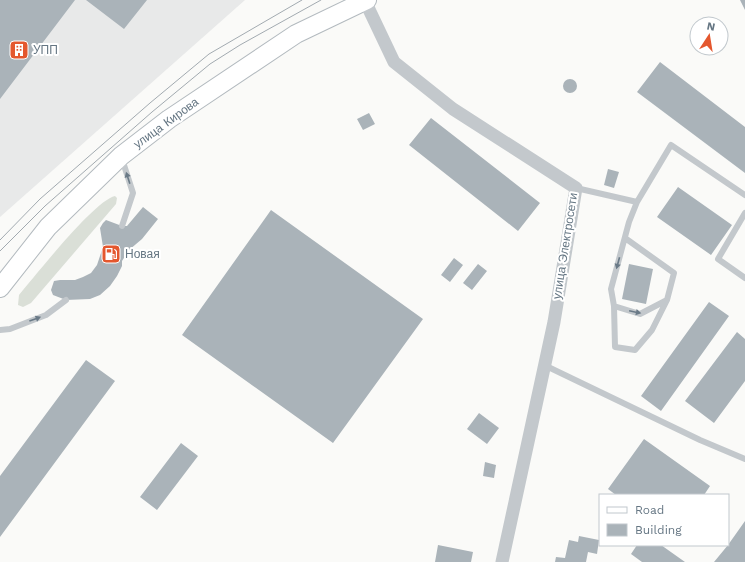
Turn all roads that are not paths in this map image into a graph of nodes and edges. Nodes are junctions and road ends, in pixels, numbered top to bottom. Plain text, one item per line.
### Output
1 (366, 0) edge
2 (121, 156) junction
3 (576, 188) junction
4 (745, 195) edge
5 (636, 202) junction
6 (745, 213) edge
7 (122, 226) dead end
8 (625, 238) junction
9 (745, 278) edge
10 (0, 288) edge
11 (66, 300) dead end
12 (667, 300) junction
13 (614, 306) junction
14 (0, 330) edge
15 (544, 365) junction
16 (745, 459) edge
17 (502, 562) edge

1 - 2 main road, улица Кирова
1 - 3 street, улица Электросети
7 -> 2 lane
2 - 10 main road, улица Кирова
3 - 5 lane
3 - 15 street, улица Электросети
4 - 5 lane
5 - 8 lane
6 - 9 lane
8 - 12 lane
8 -> 13 lane
14 -> 11 lane
13 -> 12 lane
12 - 13 lane
15 - 16 lane
15 - 17 street, улица Электросети

